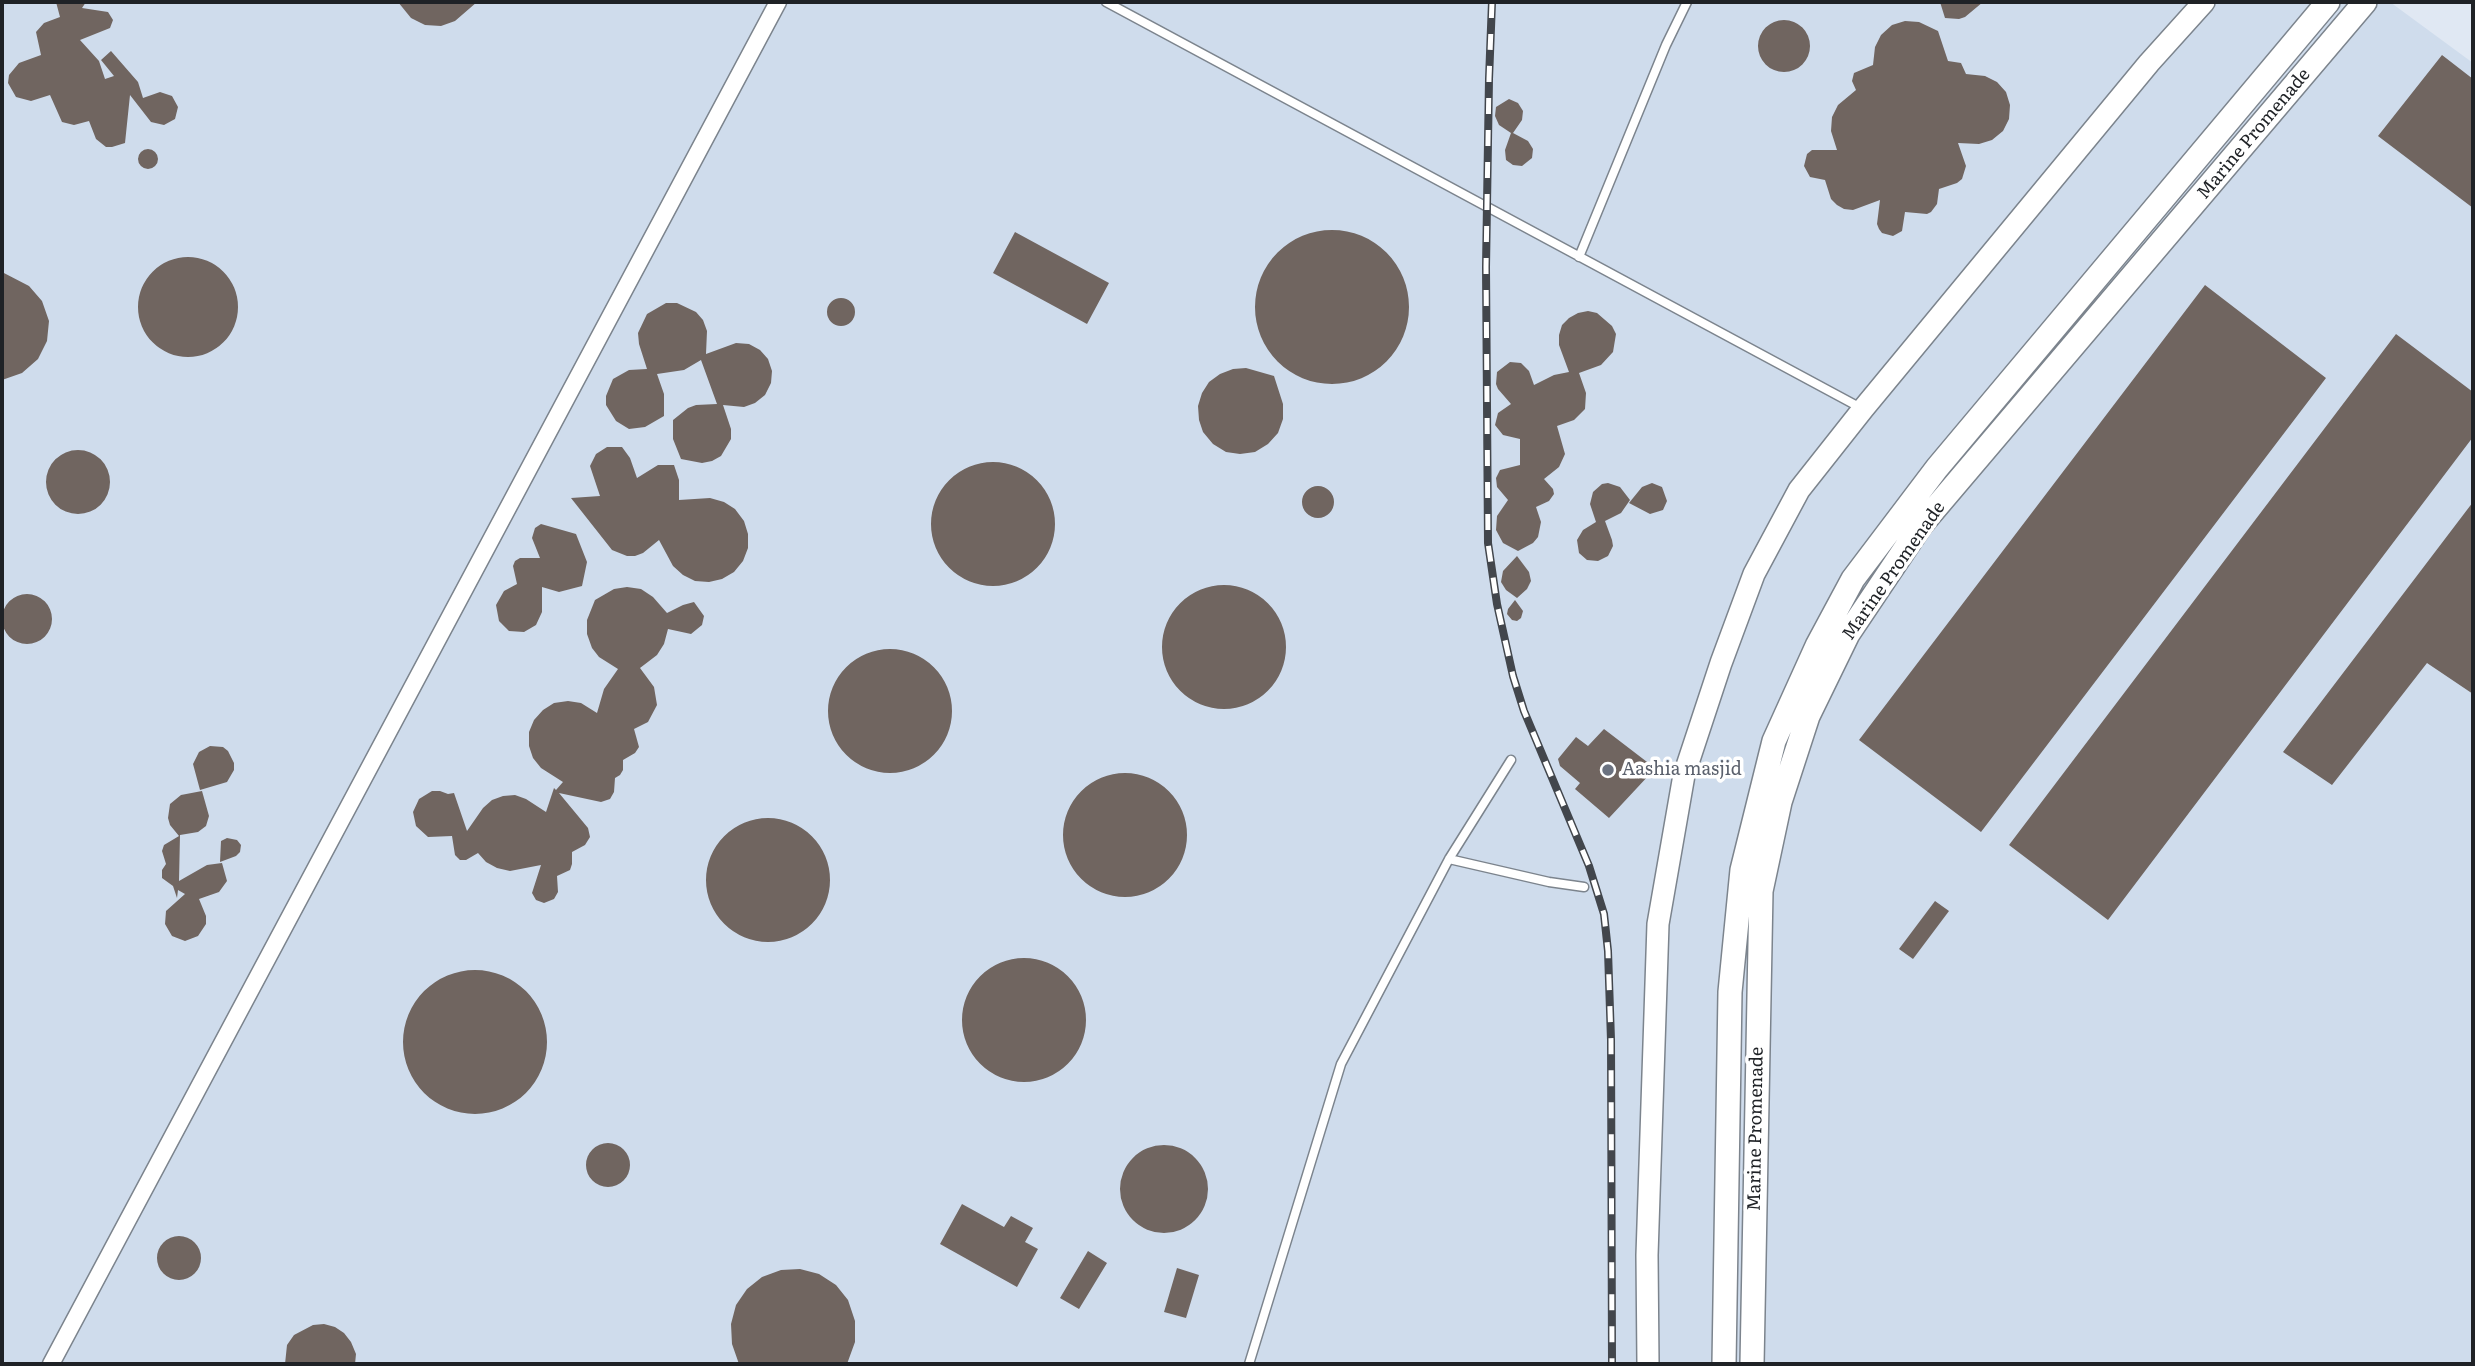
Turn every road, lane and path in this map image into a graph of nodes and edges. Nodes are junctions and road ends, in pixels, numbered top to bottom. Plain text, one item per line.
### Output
1 (778, 2) edge
2 (1106, 2) edge
3 (1687, 2) edge
4 (2204, 2) edge
5 (2328, 2) edge
6 (2365, 2) edge
7 (1579, 257) junction
8 (1863, 409) junction
9 (1511, 760) dead end
10 (1448, 859) junction
11 (1584, 887) dead end
12 (51, 1364) edge
13 (1249, 1364) edge
14 (1648, 1364) edge
15 (1724, 1364) edge
16 (1752, 1364) edge

1 - 12 street
2 - 7 lane
3 - 7 lane
4 - 8 street
5 - 15 main road, Marine Promenade
6 - 16 main road, Marine Promenade
7 - 8 lane
8 - 14 street
9 - 10 lane
10 - 11 lane
10 - 13 lane

